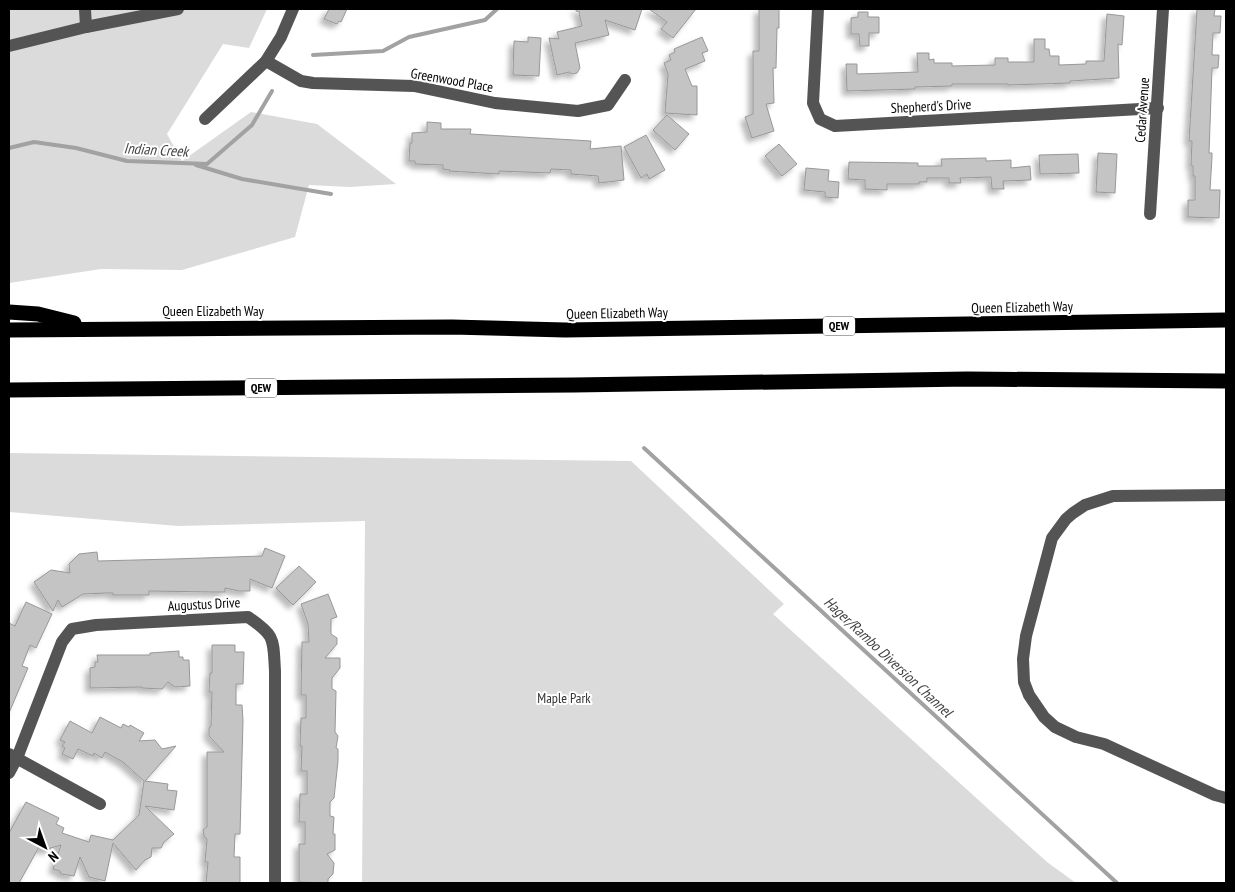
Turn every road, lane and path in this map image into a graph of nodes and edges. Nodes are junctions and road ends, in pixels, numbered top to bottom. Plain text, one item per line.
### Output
1 (85, 9) edge
2 (178, 9) edge
3 (293, 9) edge
4 (818, 9) edge
5 (1163, 9) edge
6 (86, 27) junction
7 (9, 46) edge
8 (266, 61) junction
9 (625, 80) dead end
10 (1158, 108) junction
11 (205, 119) dead end
12 (1150, 214) dead end
13 (9, 312) edge
14 (1226, 320) edge
15 (95, 328) junction
16 (9, 330) edge
17 (1226, 381) edge
18 (9, 390) edge
19 (1226, 495) edge
20 (13, 756) edge
21 (9, 773) edge
22 (1226, 798) edge
23 (100, 804) dead end
24 (275, 883) edge

1 - 6 street
2 - 6 street
3 - 8 street
4 - 10 street, Shepherd's Drive
5 - 10 street, Cedar Avenue
6 - 7 street
8 - 9 street, Greenwood Place
8 - 11 street
10 - 12 street, Cedar Avenue
13 - 15 highway
14 - 15 highway, Queen Elizabeth Way / QEW
15 - 16 highway, Queen Elizabeth Way / QEW
17 - 18 highway, QEW
19 - 22 street
20 - 21 street, Augustus Drive
20 - 23 street
20 - 24 street, Augustus Drive

